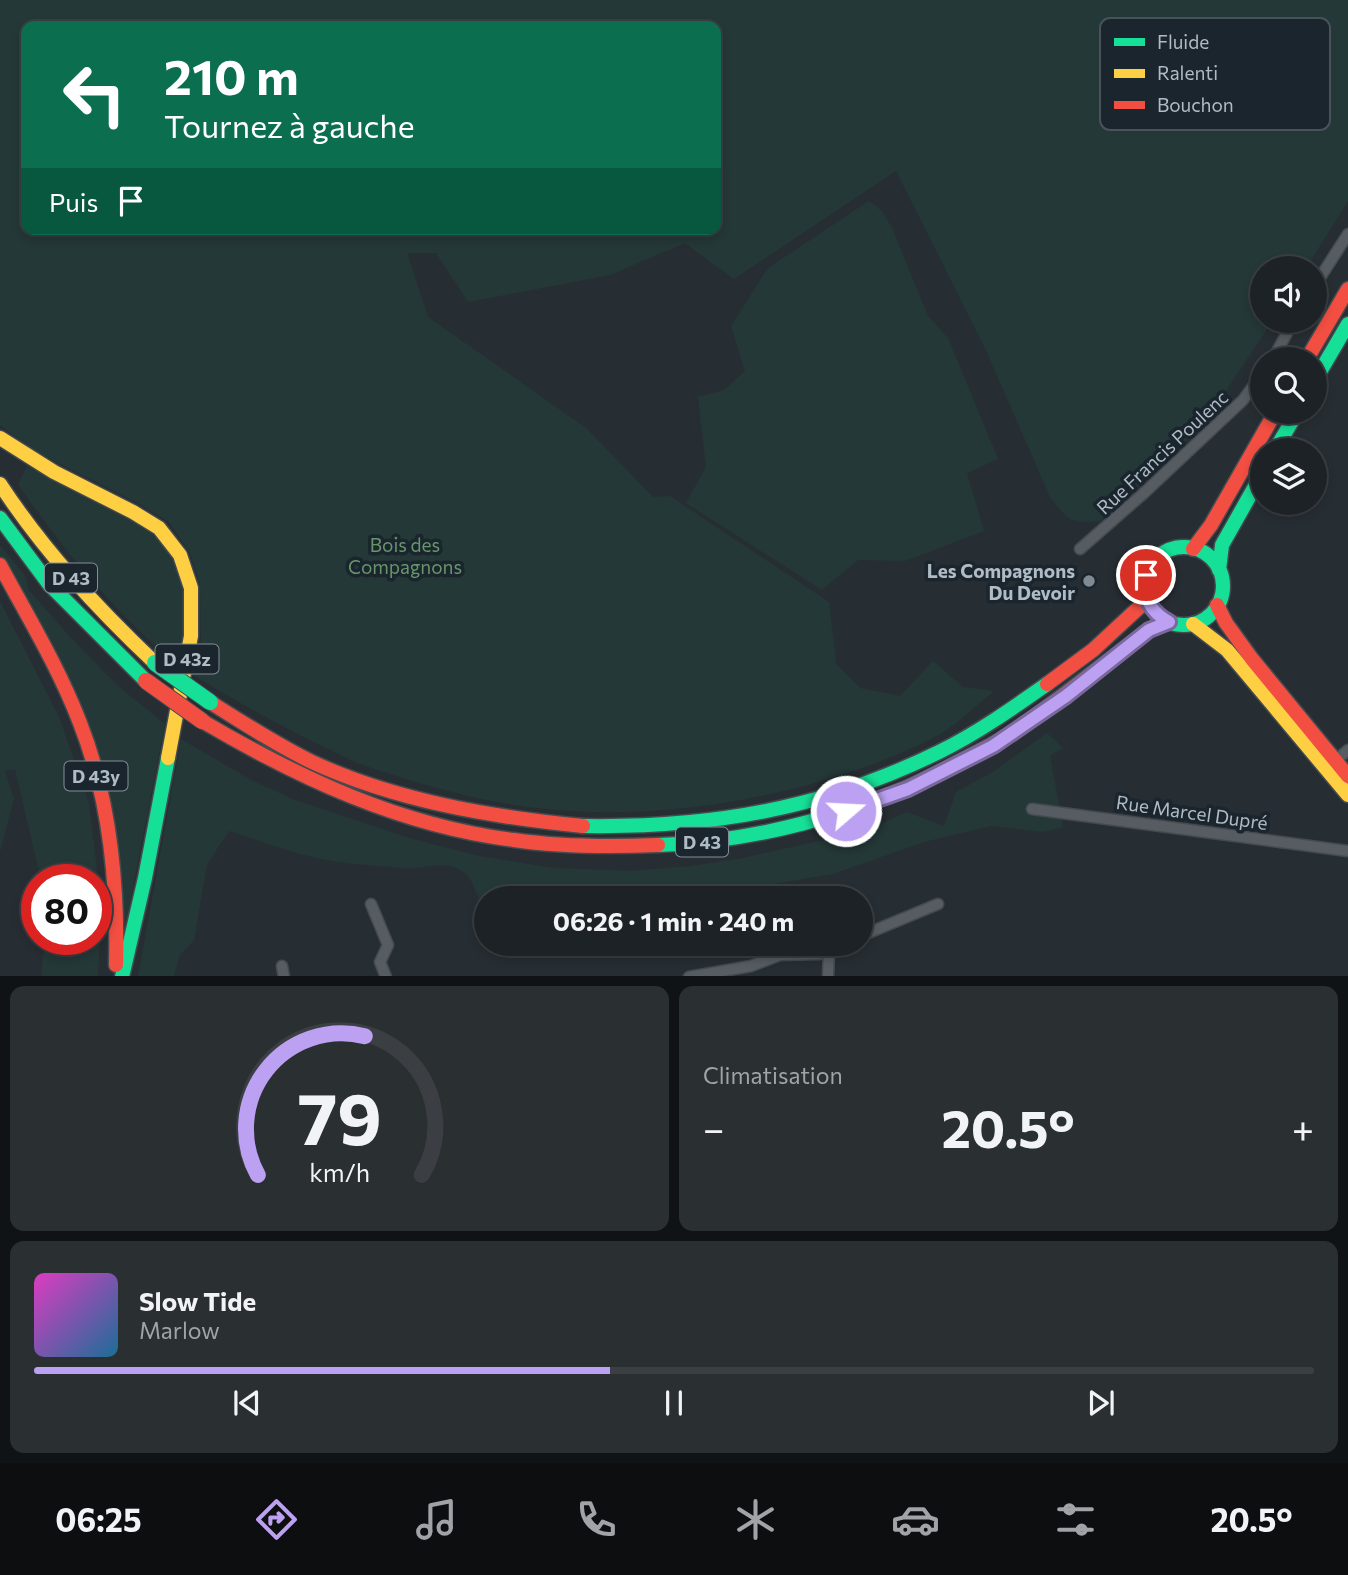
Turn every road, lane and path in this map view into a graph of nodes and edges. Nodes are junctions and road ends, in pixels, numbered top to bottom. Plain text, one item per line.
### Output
1 (1348, 233) edge
2 (1327, 266) edge
3 (1348, 289) edge
4 (1348, 324) edge
5 (1314, 347) edge
6 (1327, 360) edge
7 (1250, 390) edge
8 (1269, 424) edge
9 (0, 438) edge
10 (0, 484) edge
11 (1250, 495) edge
12 (0, 518) edge
13 (1080, 549) dead end
14 (1193, 549) junction
15 (0, 565) edge
16 (1219, 570) junction
17 (1147, 600) junction
18 (1217, 606) junction
19 (1169, 622) junction
20 (1193, 624) junction
21 (1336, 760) edge
22 (1348, 776) edge
23 (1348, 794) edge
24 (1032, 809) dead end
25 (1348, 851) edge
26 (371, 904) dead end
27 (938, 904) dead end
28 (873, 931) edge
29 (780, 956) edge
30 (829, 956) edge
31 (116, 976) edge
32 (122, 976) edge
33 (386, 976) edge
34 (689, 976) edge
35 (828, 976) edge

1 - 2 street
3 - 5 main road
4 - 6 main road
7 - 13 street, Rue Francis Poulenc
8 - 14 main road
9 - 32 main road, D 43z
10 - 17 main road, D 43, bridge
11 - 16 main road
12 - 19 main road, D 43, bridge
14 - 16 main road
14 - 17 main road
15 - 31 main road, D 43y
16 - 18 main road
17 - 19 main road
18 - 20 main road
18 - 21 main road
19 - 20 main road
20 - 21 main road
21 - 22 main road
21 - 23 main road
24 - 25 street, Rue Marcel Dupré
26 - 33 street
27 - 28 street
29 - 34 street
30 - 35 street

